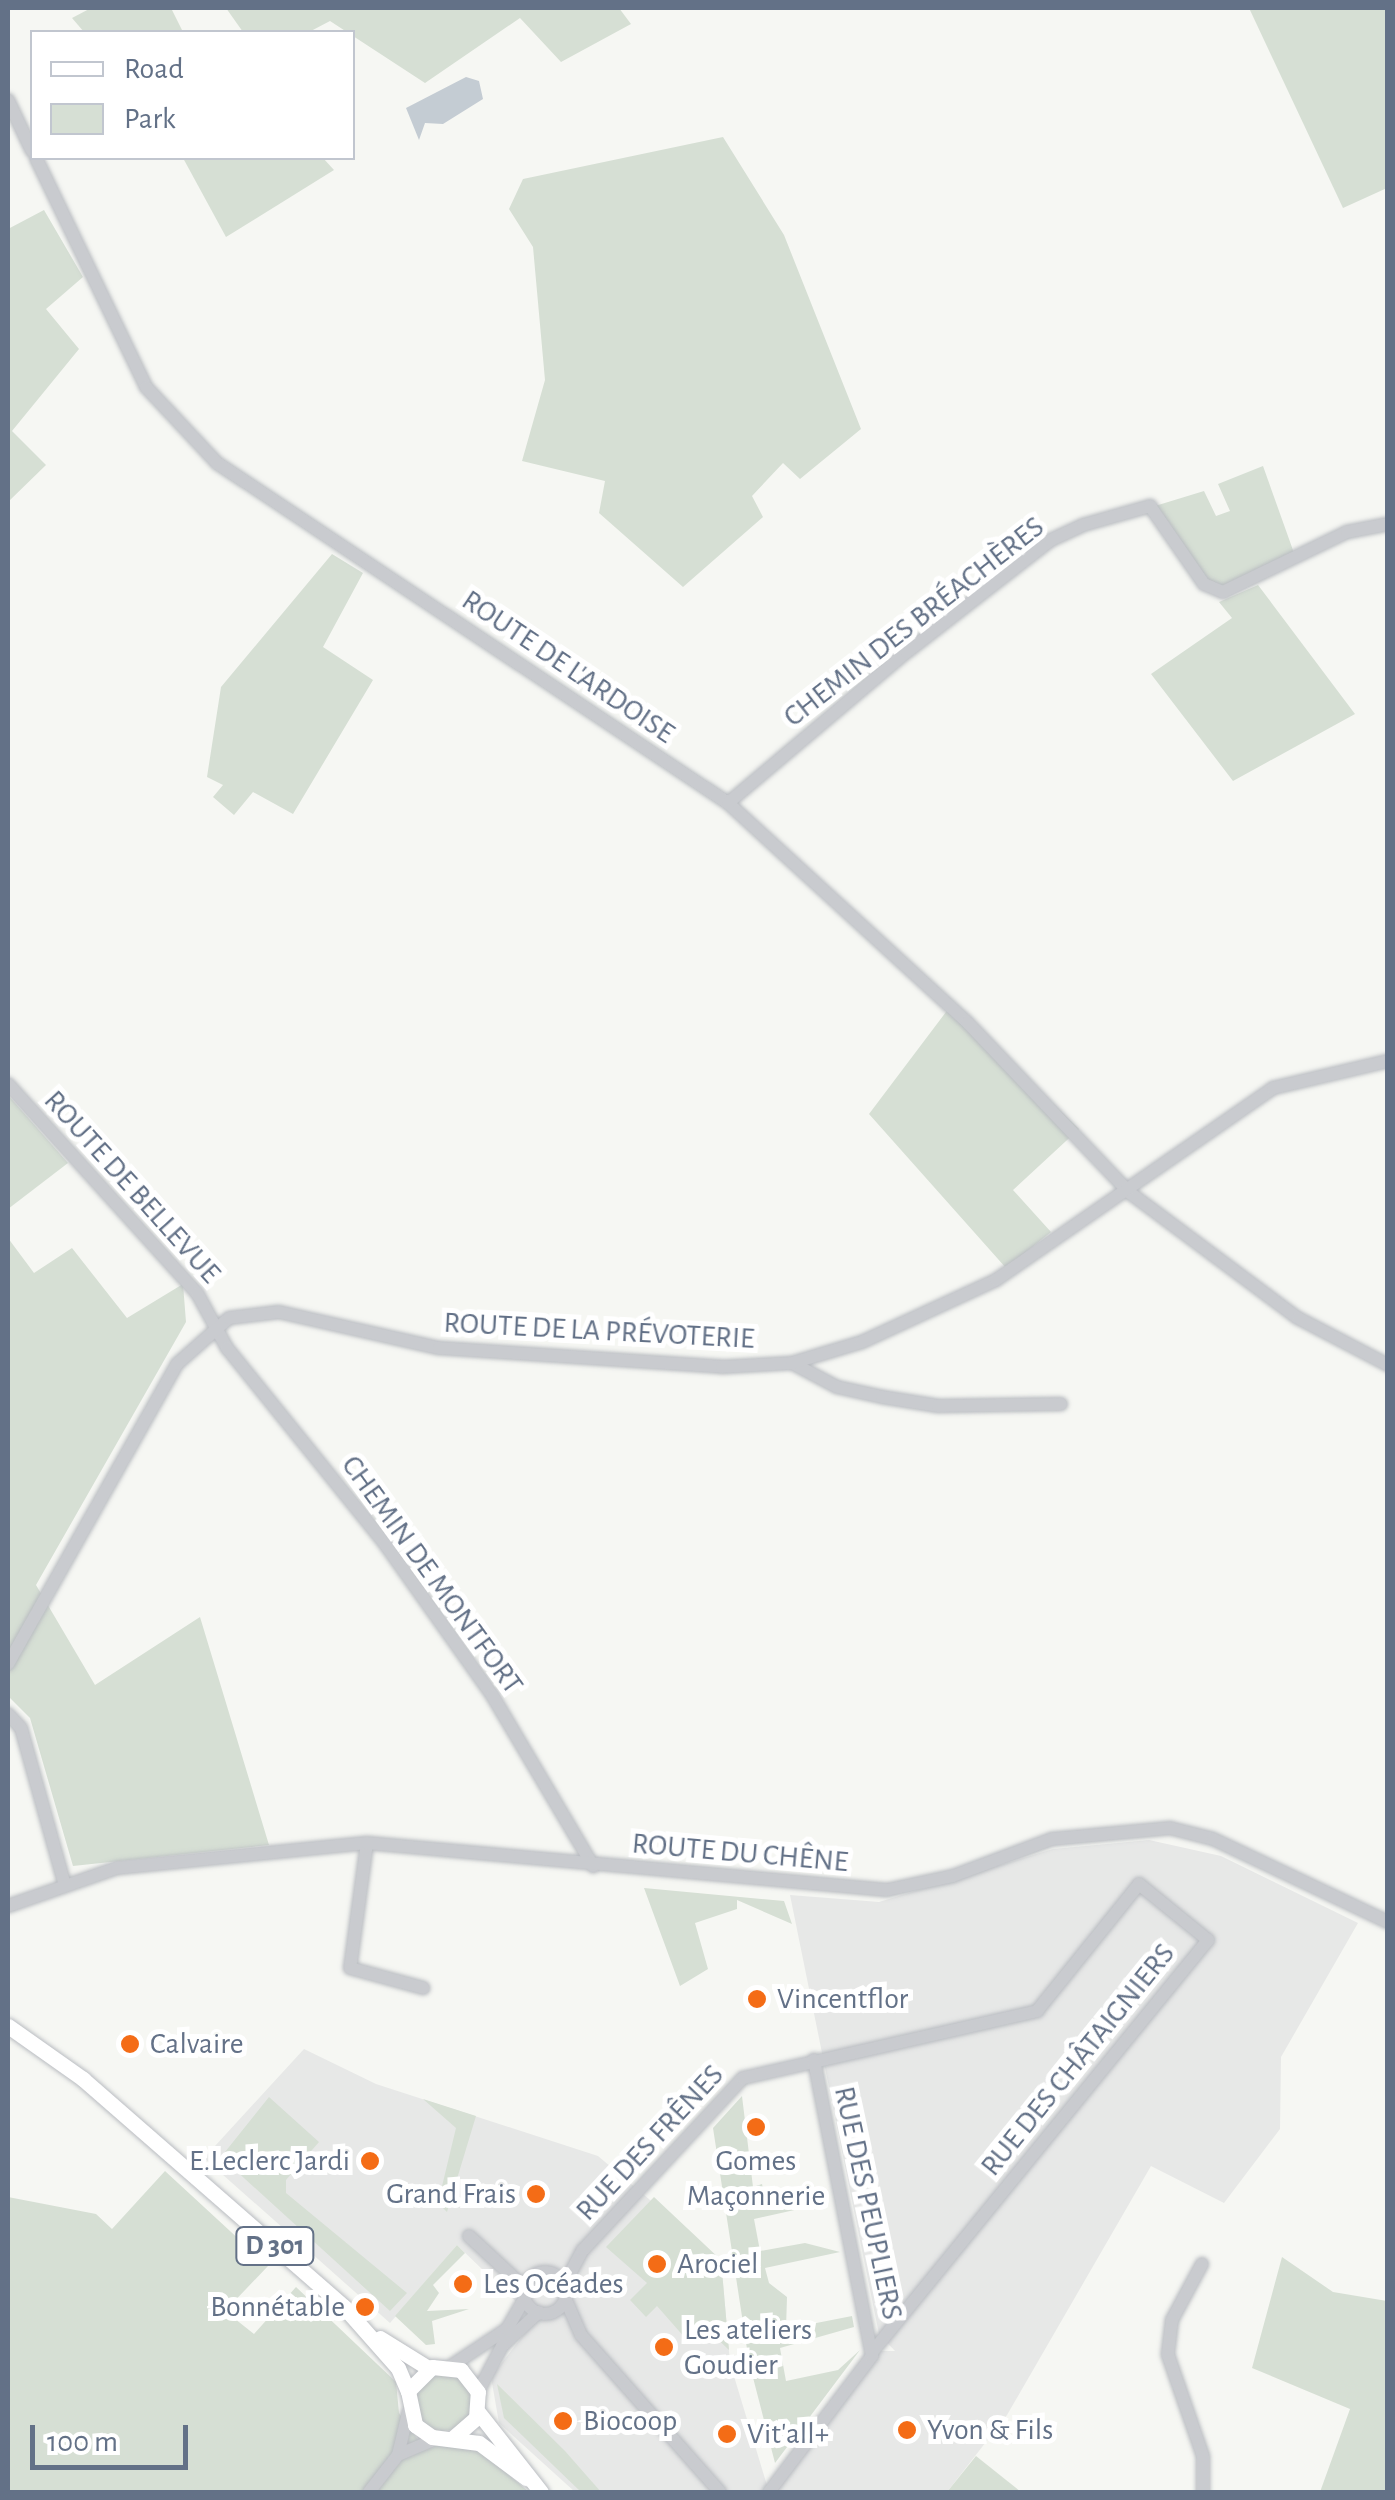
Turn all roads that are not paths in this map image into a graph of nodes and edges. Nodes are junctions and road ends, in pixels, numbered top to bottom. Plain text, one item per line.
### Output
1 (8, 100) edge
2 (30, 146) edge
3 (37, 160) edge
4 (1388, 524) edge
5 (728, 804) junction
6 (1388, 1061) edge
7 (8, 1084) edge
8 (1126, 1189) junction
9 (214, 1325) junction
10 (792, 1363) junction
11 (1388, 1365) edge
12 (1061, 1404) dead end
13 (8, 1664) edge
14 (8, 1714) edge
15 (367, 1843) junction
16 (593, 1866) junction
17 (64, 1882) junction
18 (8, 1906) edge
19 (1388, 1922) edge
20 (423, 1988) dead end
21 (8, 2030) edge
22 (814, 2060) junction
23 (469, 2236) dead end
24 (583, 2250) junction
25 (496, 2257) junction
26 (1202, 2264) dead end
27 (543, 2273) junction
28 (564, 2292) junction
29 (525, 2293) junction
30 (543, 2313) junction
31 (364, 2327) junction
32 (580, 2335) junction
33 (872, 2354) junction
34 (450, 2366) junction
35 (428, 2368) junction
36 (408, 2391) junction
37 (478, 2392) junction
38 (478, 2412) junction
39 (408, 2413) junction
40 (446, 2438) junction
41 (398, 2455) junction
42 (526, 2478) junction
43 (369, 2492) edge
44 (542, 2492) edge
45 (720, 2492) edge
46 (769, 2492) edge
47 (1202, 2492) edge

1 - 2 street, ROUTE DE L'ARDOISE
3 - 5 street, ROUTE DE L'ARDOISE
4 - 5 street, CHEMIN DES BRÉACHÈRES
5 - 8 street, ROUTE DE L'ARDOISE
6 - 8 street, ROUTE DE LA PRÉVOTERIE
7 - 9 street, ROUTE DE BELLEVUE
8 - 10 street, ROUTE DE LA PRÉVOTERIE
8 - 11 street, ROUTE DE L'ARDOISE
9 - 10 street, ROUTE DE LA PRÉVOTERIE
9 - 13 street
9 - 16 street, CHEMIN DE MONTFORT
10 - 12 street
14 - 17 street
15 - 16 street, ROUTE DU CHÊNE
15 - 17 street, ROUTE DU CHÊNE
15 - 20 street
16 - 19 street, ROUTE DU CHÊNE
17 - 18 street, ROUTE DU CHÊNE
21 - 31 main road, D 301
22 - 24 street, RUE DES FRÊNES
22 - 33 street, RUE DES PEUPLIERS
22 - 33 street, RUE DES CHÂTAIGNIERS
23 - 25 street
24 - 27 street, RUE DES FRÊNES
24 - 28 street, RUE DES FRÊNES
25 - 27 street
25 - 29 street
26 - 47 street
27 - 28 street
27 - 29 street, RUE DES FRÊNES
28 - 30 street, RUE DES FRÊNES
28 - 32 street
29 - 30 street
29 - 34 street, RUE DES FRÊNES
30 - 32 street
30 - 37 street, RUE DES FRÊNES
31 - 35 main road, D 301
31 - 36 main road, D 301
32 - 45 street
33 - 46 street
34 - 35 main road
34 - 37 main road
35 - 36 main road
36 - 39 main road
37 - 38 main road
38 - 40 main road
38 - 42 main road
39 - 40 main road
39 - 41 street
40 - 41 street
40 - 42 main road
41 - 43 street
42 - 44 main road

